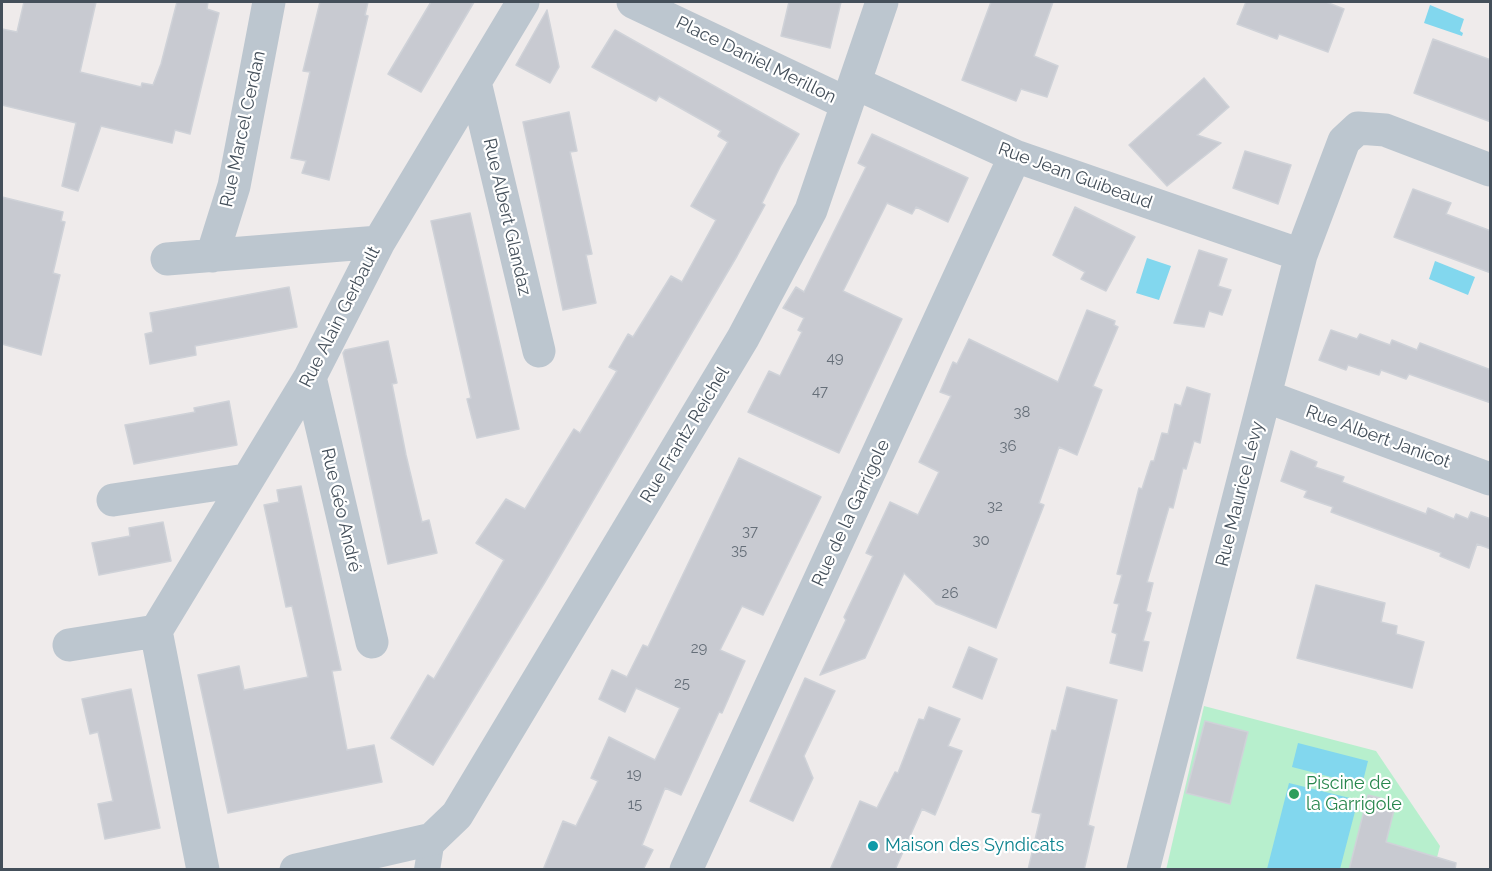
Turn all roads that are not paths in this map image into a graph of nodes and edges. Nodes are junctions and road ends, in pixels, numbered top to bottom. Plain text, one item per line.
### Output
1 (269, 2) edge
2 (523, 2) edge
3 (633, 2) edge
4 (882, 2) edge
5 (475, 82) junction
6 (850, 93) junction
7 (1015, 156) junction
8 (1491, 170) edge
9 (379, 242) junction
10 (1301, 255) junction
11 (212, 256) junction
12 (167, 259) dead end
13 (538, 351) dead end
14 (310, 378) junction
15 (1265, 396) junction
16 (1491, 479) edge
17 (246, 480) junction
18 (113, 501) dead end
19 (156, 631) junction
20 (372, 642) dead end
21 (69, 645) dead end
22 (429, 854) edge
23 (203, 870) edge
24 (296, 870) edge
25 (686, 870) edge
26 (1143, 870) edge

1 - 11 street, Rue Marcel Cerdan
2 - 5 street, Rue Alain Gerbault
3 - 6 street, Place Daniel Merillon
4 - 6 street, Rue Frantz Reichel
5 - 9 street, Rue Alain Gerbault
5 - 13 street, Rue Albert Glandaz
6 - 7 street, Rue Jean Guibeaud
6 - 22 street, Rue Frantz Reichel
7 - 10 street, Rue Jean Guibeaud
7 - 25 street, Rue de la Garrigole
8 - 10 street, Rue Maurice Lévy
9 - 11 street
9 - 14 street, Rue Alain Gerbault
10 - 15 street, Rue Maurice Lévy
11 - 12 street
14 - 17 street, Rue Alain Gerbault
14 - 20 street, Rue Géo André
15 - 16 street, Rue Albert Janicot
15 - 26 street, Rue Maurice Lévy
17 - 18 street
17 - 19 street, Rue Alain Gerbault
19 - 21 street
19 - 23 street
22 - 24 street, Rue Frantz Reichel

